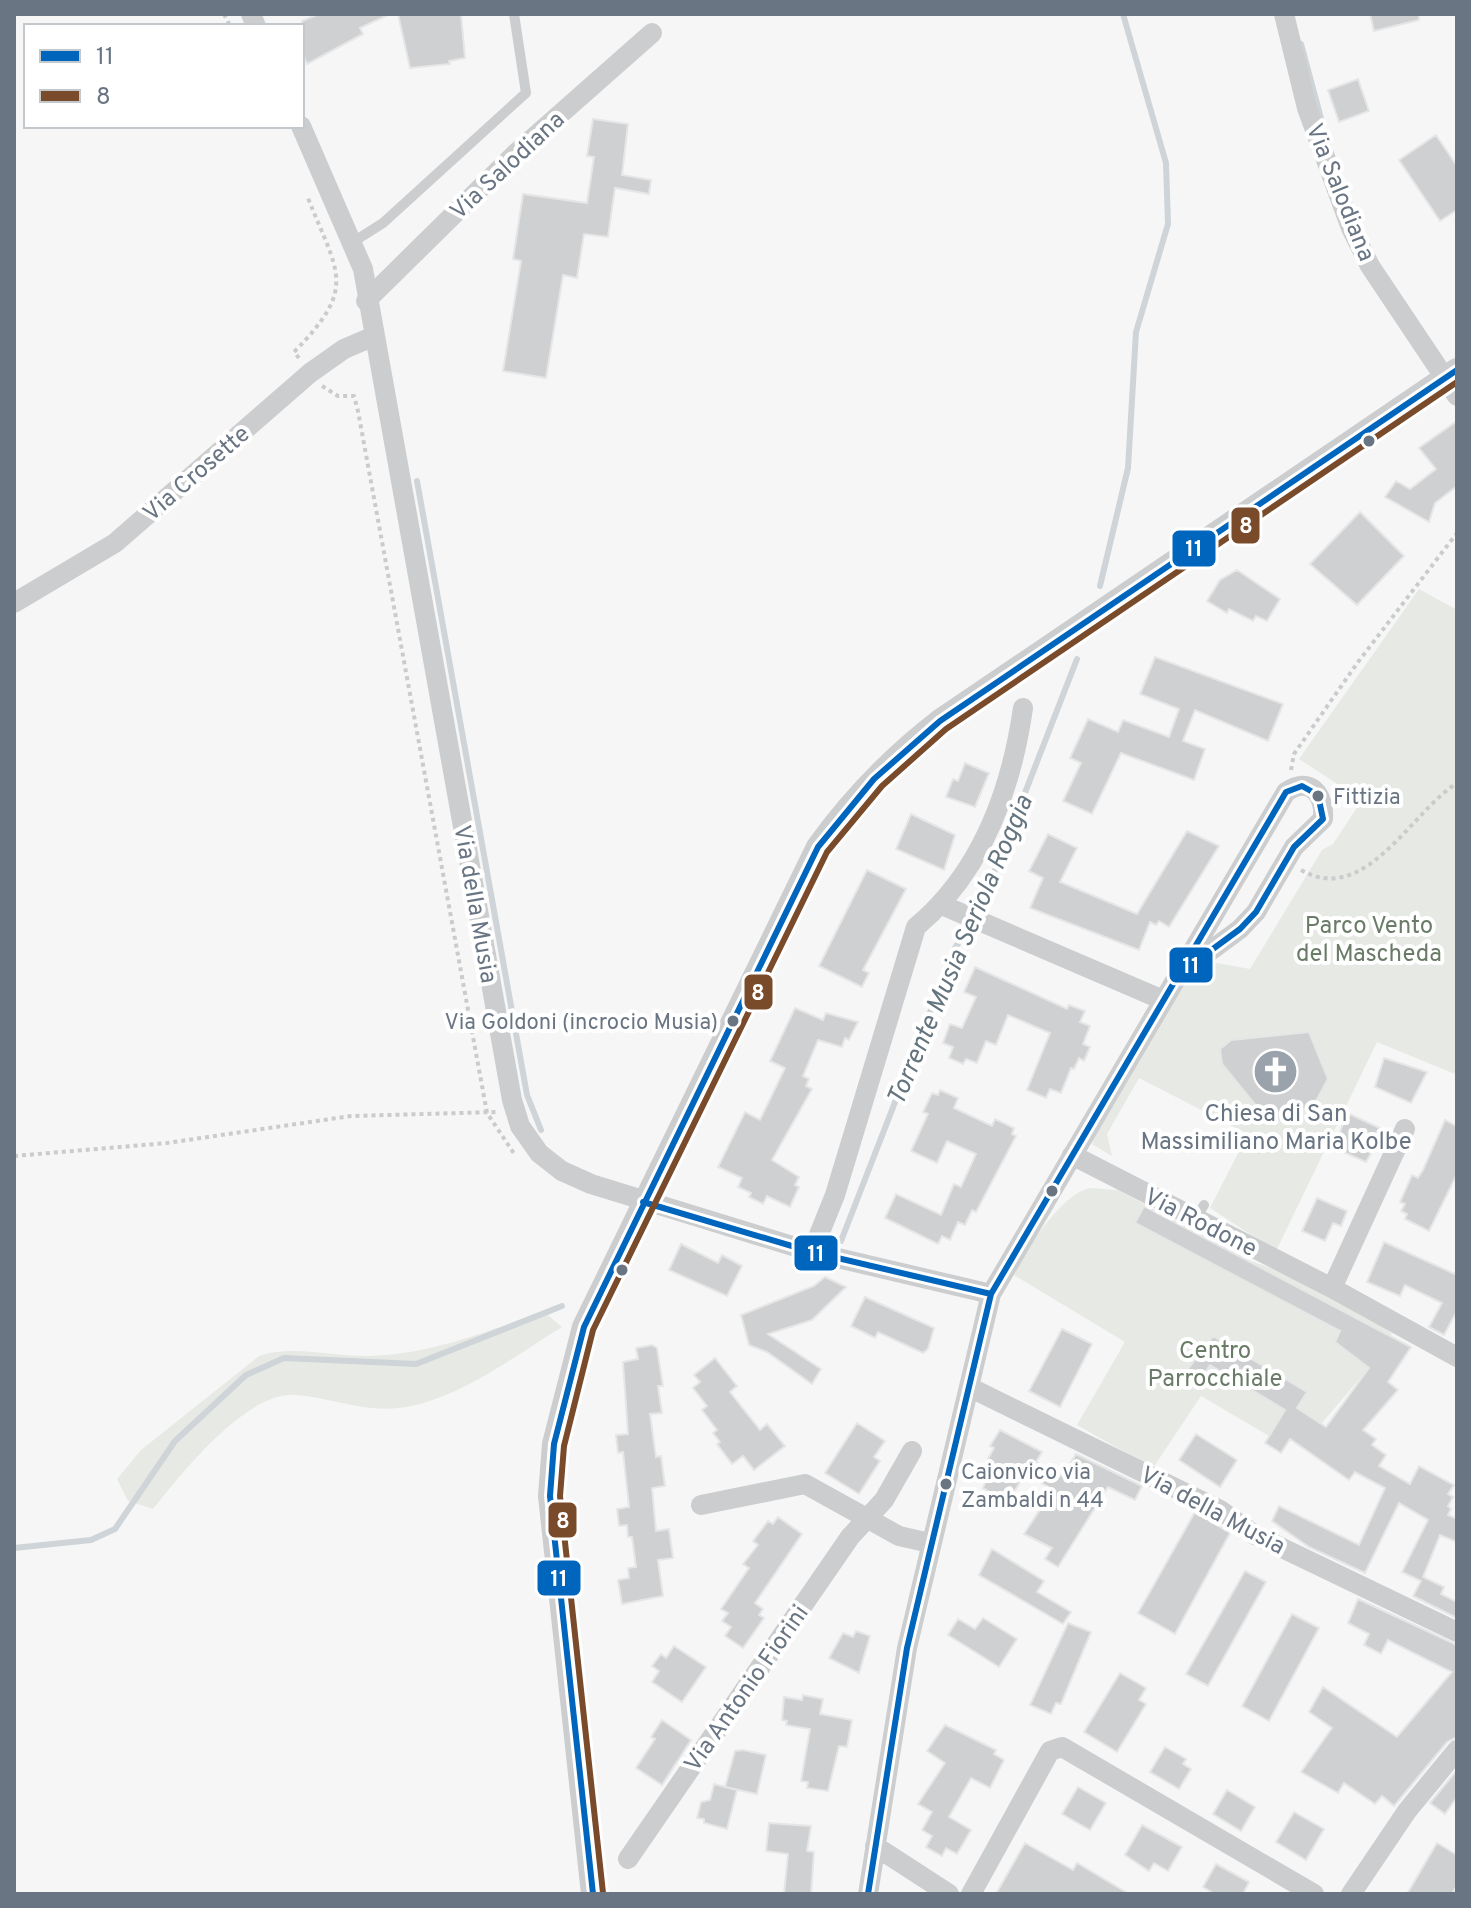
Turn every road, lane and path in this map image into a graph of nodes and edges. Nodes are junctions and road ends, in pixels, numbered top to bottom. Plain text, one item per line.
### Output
1 (514, 14) edge
2 (1284, 14) edge
3 (652, 33) dead end
4 (302, 128) edge
5 (307, 194) dead end
6 (353, 242) junction
7 (366, 301) junction
8 (372, 337) junction
9 (310, 373) junction
10 (1452, 382) edge
11 (1457, 533) edge
12 (14, 603) edge
13 (1023, 708) dead end
14 (1457, 783) edge
15 (1286, 792) junction
16 (1286, 861) junction
17 (942, 905) junction
18 (1179, 974) junction
19 (1163, 1000) junction
20 (515, 1109) junction
21 (1405, 1129) dead end
22 (1072, 1155) junction
23 (14, 1156) edge
24 (643, 1202) junction
25 (812, 1252) junction
26 (1332, 1288) junction
27 (991, 1294) junction
28 (1457, 1357) edge
29 (969, 1387) junction
30 (912, 1451) dead end
31 (701, 1505) dead end
32 (868, 1519) junction
33 (930, 1543) junction
34 (1457, 1632) edge
35 (1457, 1750) edge
36 (875, 1846) junction
37 (628, 1859) dead end
38 (593, 1894) edge
39 (868, 1894) edge
40 (949, 1894) edge
41 (971, 1894) edge
42 (1314, 1894) edge
43 (1351, 1894) edge

1 - 6 lane
2 - 10 street, Via Salodiana
3 - 7 street, Via Salodiana
4 - 6 street, Via della Musia
5 - 9 path
6 - 7 street, Via della Musia
7 - 8 street, Via della Musia
8 - 9 street, Via Crosette
8 - 20 street, Via della Musia
9 - 12 street, Via Crosette
10 - 24 street
11 - 15 path
13 - 17 street
14 - 16 path
15 - 16 street
15 - 18 street
16 - 18 street
17 - 19 street
17 - 25 street
18 - 19 street
19 - 22 street
20 - 23 path
20 - 24 street, Via della Musia
21 - 26 street
22 - 26 street, Via Rodone
22 - 27 street
24 - 25 street, Via della Musia
24 - 38 street
25 - 27 street, Via della Musia
26 - 28 street, Via Rodone
27 - 29 street
29 - 33 street
29 - 34 street, Via della Musia
30 - 32 street, Via Antonio Fiorini
31 - 32 street
32 - 33 street
32 - 37 street, Via Antonio Fiorini
33 - 36 street
35 - 43 street
36 - 39 street
36 - 40 street
41 - 42 street

